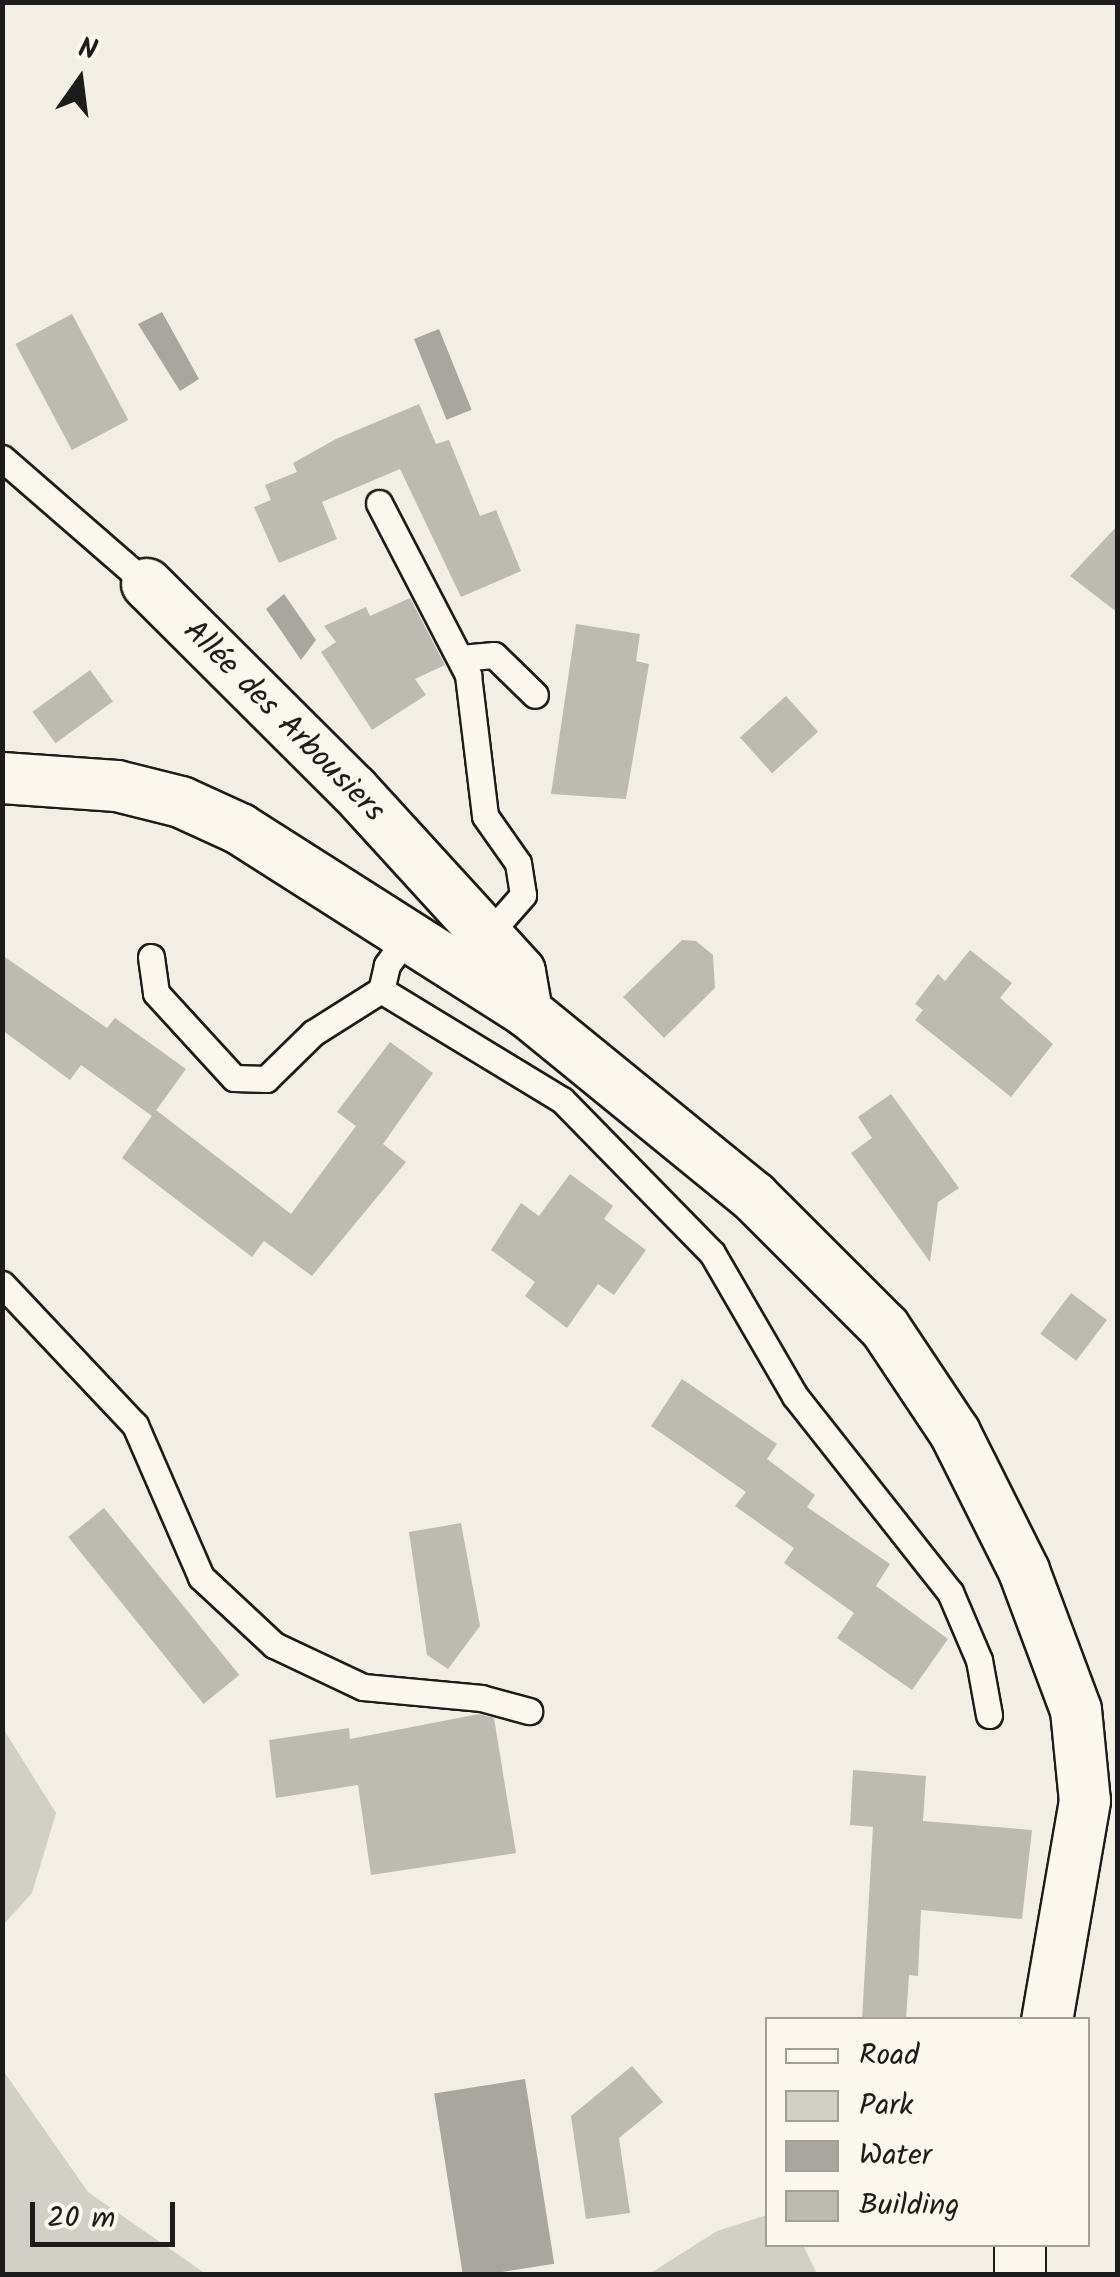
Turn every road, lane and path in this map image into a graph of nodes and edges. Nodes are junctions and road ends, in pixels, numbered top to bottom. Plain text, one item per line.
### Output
1 (2, 458) edge
2 (379, 503) dead end
3 (146, 584) joint
4 (460, 658) junction
5 (535, 695) dead end
6 (2, 778) edge
7 (408, 936) junction
8 (487, 936) junction
9 (151, 957) dead end
10 (381, 990) junction
11 (527, 1012) junction
12 (2, 1284) edge
13 (529, 1711) dead end
14 (989, 1715) dead end
15 (1048, 2017) edge
16 (1020, 2247) edge
17 (1020, 2274) edge

1 - 3 lane, Allée des Arbousiers
2 - 4 lane
3 - 8 street, Allée des Arbousiers
4 - 5 lane
4 - 8 lane
6 - 7 street
7 - 10 lane
7 - 11 street
8 - 11 street, Allée des Arbousiers
9 - 10 lane
10 - 14 lane
11 - 15 street
12 - 13 lane
16 - 17 street

